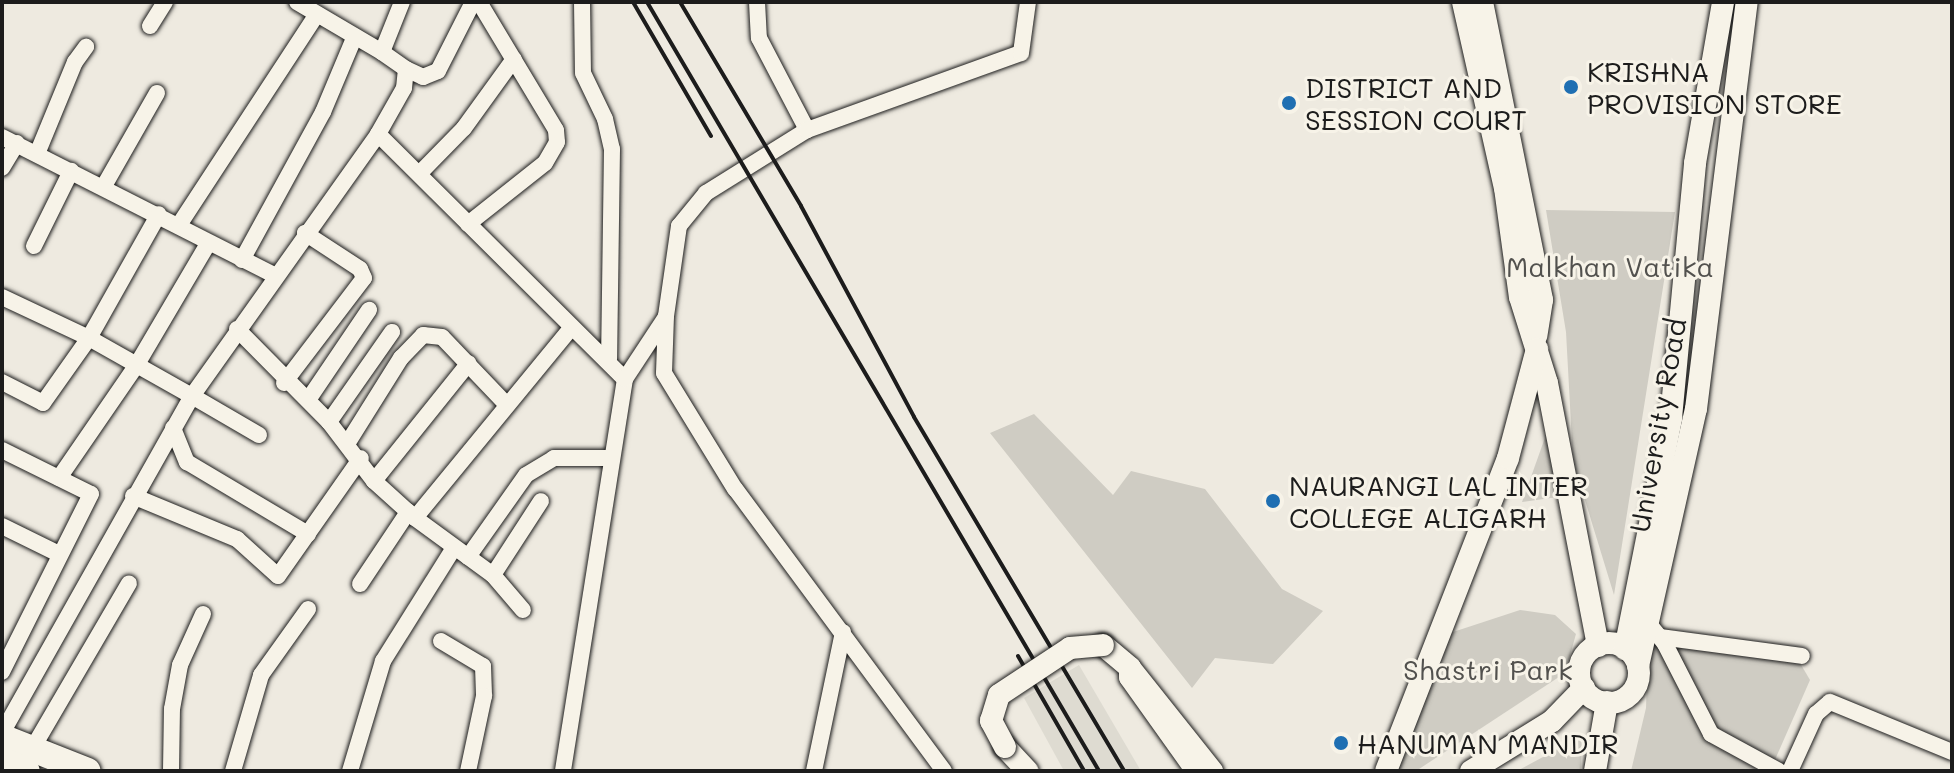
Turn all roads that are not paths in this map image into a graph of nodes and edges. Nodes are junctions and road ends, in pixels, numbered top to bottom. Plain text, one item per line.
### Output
1 (165, 2) edge
2 (297, 2) edge
3 (402, 2) edge
4 (473, 2) edge
5 (479, 2) edge
6 (582, 2) edge
7 (757, 2) edge
8 (1028, 2) edge
9 (1463, 2) edge
10 (1482, 2) edge
11 (1723, 2) edge
12 (1747, 2) edge
13 (317, 14) junction
14 (150, 26) dead end
15 (355, 36) junction
16 (86, 47) dead end
17 (382, 52) junction
18 (514, 59) junction
19 (406, 69) junction
20 (157, 93) dead end
21 (807, 130) junction
22 (378, 134) junction
23 (9, 140) edge
24 (37, 154) junction
25 (2, 168) edge
26 (71, 171) junction
27 (419, 174) junction
28 (104, 186) junction
29 (159, 214) junction
30 (468, 224) junction
31 (179, 225) junction
32 (305, 233) junction
33 (208, 244) junction
34 (34, 246) dead end
35 (242, 260) junction
36 (274, 275) junction
37 (2, 297) edge
38 (369, 310) dead end
39 (666, 316) junction
40 (237, 329) junction
41 (570, 329) junction
42 (392, 332) dead end
43 (89, 338) junction
44 (1536, 343) junction
45 (609, 359) junction
46 (469, 363) junction
47 (136, 366) junction
48 (625, 379) junction
49 (2, 382) edge
50 (284, 383) junction
51 (192, 396) junction
52 (308, 400) junction
53 (507, 405) junction
54 (329, 422) junction
55 (173, 428) junction
56 (259, 435) dead end
57 (347, 444) junction
58 (2, 450) edge
59 (361, 458) junction
60 (611, 458) junction
61 (59, 478) junction
62 (374, 481) junction
63 (133, 496) junction
64 (541, 501) dead end
65 (411, 515) junction
66 (2, 526) edge
67 (308, 534) junction
68 (461, 553) junction
69 (59, 554) junction
70 (493, 575) junction
71 (129, 583) dead end
72 (360, 584) dead end
73 (308, 609) dead end
74 (523, 610) dead end
75 (203, 614) dead end
76 (1645, 619) junction
77 (843, 632) junction
78 (1660, 637) junction
79 (441, 641) dead end
80 (1598, 646) junction
81 (1802, 656) dead end
82 (1632, 657) junction
83 (1130, 668) junction
84 (2, 672) edge
85 (1595, 697) junction
86 (2, 735) edge
87 (1952, 752) edge
88 (2, 760) edge
89 (29, 761) edge
90 (1021, 769) edge
91 (88, 771) edge
92 (171, 771) edge
93 (233, 771) edge
94 (350, 771) edge
95 (468, 771) edge
96 (563, 771) edge
97 (814, 771) edge
98 (944, 771) edge
99 (1197, 771) edge
100 (1212, 771) edge
101 (1386, 771) edge
102 (1471, 771) edge
103 (1494, 771) edge
104 (1595, 771) edge
105 (1779, 771) edge
106 (1790, 771) edge

1 - 14 street
2 - 13 street
3 - 17 street
4 - 19 street
5 - 18 street
6 - 45 street
7 - 21 street
8 - 21 street
9 - 44 main road
10 - 44 main road
11 - 82 main road, University Road
12 - 76 main road, University Road
13 - 15 street
13 - 31 street
15 - 17 street
15 - 35 street
16 - 24 street
17 - 19 street
18 - 27 street
18 - 30 street
19 - 22 street
20 - 28 street
21 - 39 street
22 - 27 street
22 - 32 street
23 - 24 street
23 - 25 street
24 - 26 street
26 - 28 street
26 - 34 street
27 - 30 street
28 - 29 street
29 - 31 street
29 - 43 street
30 - 41 street
31 - 33 street
32 - 36 street
32 - 50 street
33 - 35 street
33 - 47 street
35 - 36 street
36 - 40 street
37 - 43 street
38 - 52 street
39 - 48 street
39 - 77 street
40 - 50 street
40 - 51 street
41 - 45 street
41 - 53 street
42 - 54 street
43 - 47 street
43 - 49 street
44 - 80 main road
44 - 101 main road
45 - 48 street
46 - 53 street
46 - 57 street
46 - 62 street
47 - 51 street
47 - 61 street
48 - 60 street
50 - 52 street
51 - 55 street
51 - 56 street
52 - 54 street
53 - 65 street
54 - 57 street
55 - 63 street
55 - 67 street
57 - 59 street
58 - 61 street
59 - 62 street
59 - 67 street
60 - 68 street
60 - 96 street
61 - 69 street
62 - 65 street
63 - 67 street
63 - 86 street
64 - 70 street
65 - 68 street
65 - 72 street
66 - 69 street
68 - 70 street
68 - 94 street
69 - 84 street
70 - 74 street
71 - 89 street
73 - 93 street
75 - 92 street
76 - 78 street
76 - 82 main road, University Road
77 - 97 street
77 - 98 street
78 - 81 street
78 - 105 street
79 - 95 street
80 - 82 main road
80 - 85 main road
82 - 85 main road
83 - 90 main road, bridge
83 - 99 main road
83 - 100 main road
85 - 102 main road
85 - 103 main road
85 - 104 main road
86 - 89 main road
87 - 106 street
88 - 89 main road
89 - 91 main road

